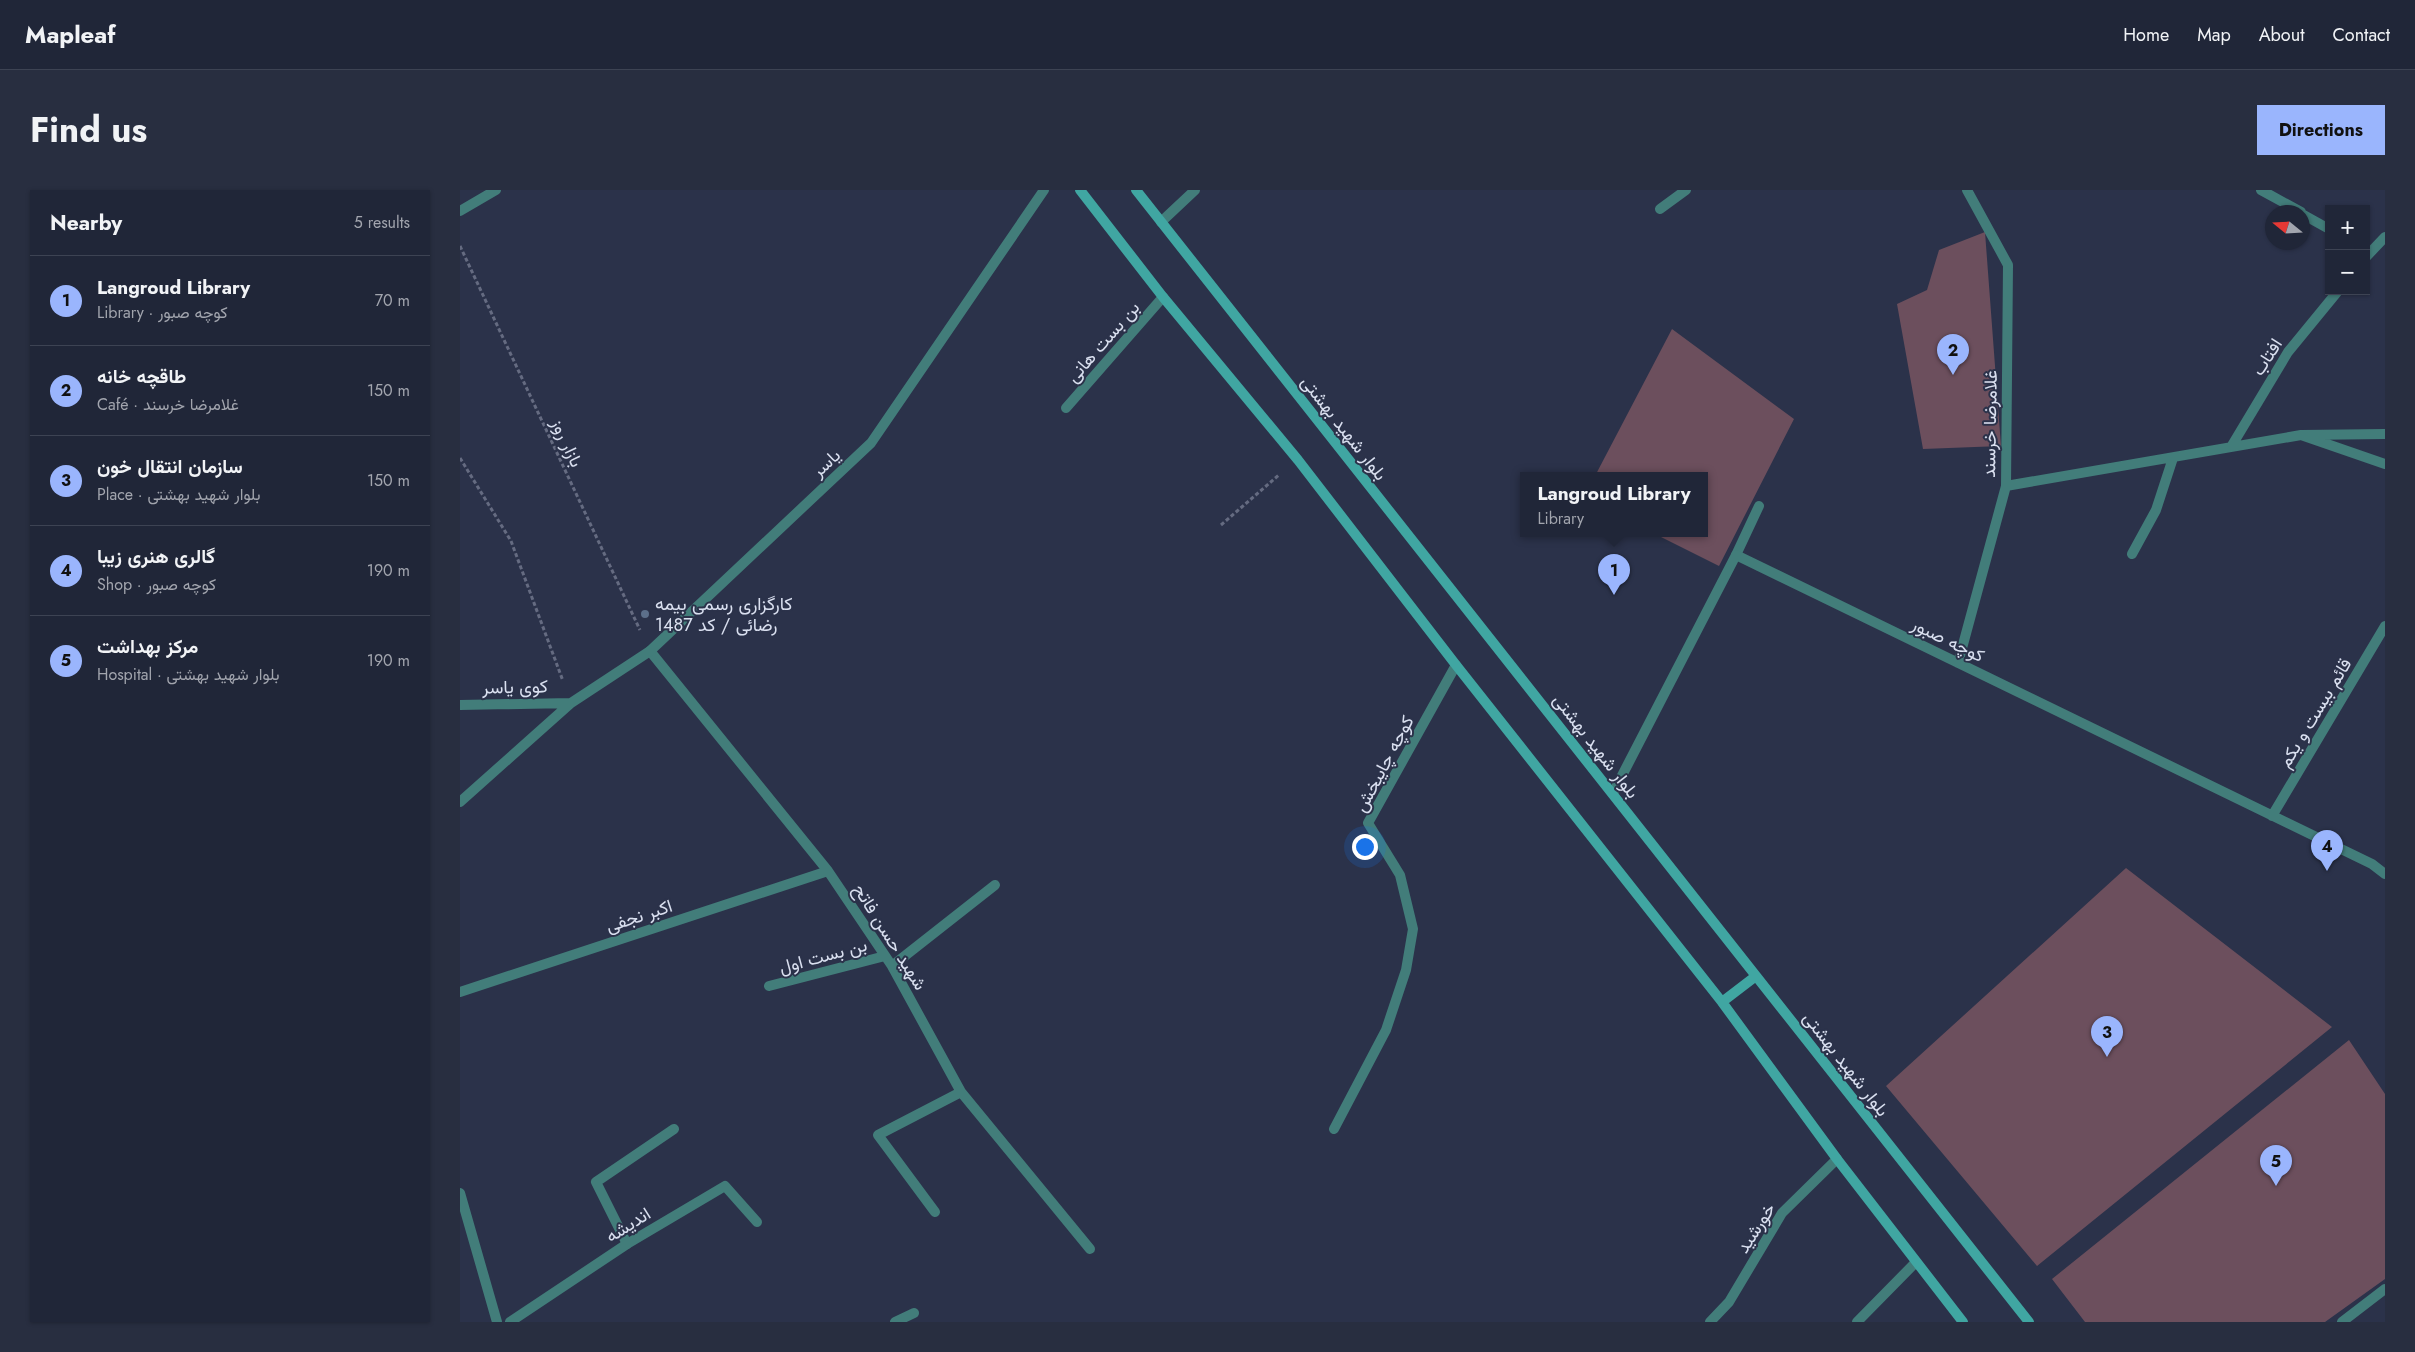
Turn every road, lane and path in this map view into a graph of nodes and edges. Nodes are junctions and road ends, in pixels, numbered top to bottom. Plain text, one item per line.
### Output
1 (496, 190) edge
2 (1044, 190) edge
3 (1080, 190) edge
4 (1136, 190) edge
5 (1195, 190) edge
6 (1686, 190) edge
7 (1966, 190) edge
8 (2261, 190) edge
9 (2288, 205) edge
10 (1660, 209) dead end
11 (460, 211) edge
12 (2310, 217) edge
13 (1160, 222) junction
14 (2325, 226) edge
15 (2385, 237) edge
16 (460, 246) edge
17 (2370, 251) edge
18 (2335, 295) edge
19 (1163, 297) junction
20 (1066, 408) dead end
21 (2385, 434) edge
22 (2302, 435) junction
23 (2231, 447) junction
24 (460, 458) edge
25 (2173, 458) junction
26 (1298, 460) junction
27 (2385, 464) edge
28 (2006, 486) junction
29 (1760, 506) dead end
30 (1221, 525) dead end
31 (2132, 554) dead end
32 (1736, 555) junction
33 (2385, 626) edge
34 (650, 651) junction
35 (1958, 663) junction
36 (1456, 665) junction
37 (571, 703) junction
38 (460, 705) edge
39 (1613, 793) junction
40 (460, 802) edge
41 (2272, 816) junction
42 (828, 871) junction
43 (2385, 874) edge
44 (995, 885) dead end
45 (885, 956) junction
46 (892, 966) junction
47 (1756, 976) junction
48 (769, 986) dead end
49 (460, 992) edge
50 (1722, 1002) junction
51 (961, 1092) junction
52 (674, 1129) dead end
53 (1334, 1129) dead end
54 (1837, 1159) junction
55 (460, 1193) edge
56 (935, 1212) dead end
57 (757, 1222) dead end
58 (627, 1244) junction
59 (1090, 1249) dead end
60 (1916, 1262) junction
61 (2385, 1289) edge
62 (914, 1313) dead end
63 (497, 1322) edge
64 (510, 1322) edge
65 (895, 1322) edge
66 (1710, 1322) edge
67 (1857, 1322) edge
68 (1963, 1322) edge
69 (2029, 1322) edge
70 (2342, 1322) edge

1 - 11 street
2 - 34 street, یاسر
3 - 19 main road
4 - 13 main road, بلوار شهید بهشتی
5 - 13 street
6 - 10 street
7 - 28 street, غلامرضا خرسند
8 - 9 street
12 - 14 street
13 - 39 main road, بلوار شهید بهشتی
15 - 17 street
16 - 34 path, بازار روز
18 - 23 street, افتاب
19 - 20 street, بن بست هانی
19 - 26 main road
21 - 22 street
22 - 23 street
22 - 27 street
23 - 25 street
24 - 37 path
25 - 28 street
25 - 31 street
26 - 30 path
26 - 36 main road
28 - 35 street, غلامرضا خرسند
29 - 32 street
32 - 35 street, کوچه صبور
32 - 39 street
33 - 41 street, قائم بیست و یکم
34 - 37 street, یاسر
34 - 42 street, شهید حسن فاتح
35 - 41 street, کوچه صبور
36 - 50 main road
36 - 53 street, کوچه چایبخش
37 - 38 street, کوی یاسر
37 - 40 street, یاسر
39 - 47 main road, بلوار شهید بهشتی
41 - 43 street, کوچه صبور
42 - 45 street, شهید حسن فاتح
42 - 49 street, اکبر نجفی
44 - 46 street
45 - 46 street, شهید حسن فاتح
45 - 48 street, بن بست اول
46 - 51 street, شهید حسن فاتح
47 - 50 main road
47 - 69 main road, بلوار شهید بهشتی
50 - 54 main road
51 - 56 street
51 - 59 street, شهید حسن فاتح
52 - 58 street
54 - 60 main road
54 - 66 street, خورشید
55 - 63 street
57 - 58 street, اندیشه
58 - 64 street, اندیشه
60 - 67 street
60 - 68 main road
61 - 70 street
62 - 65 street

